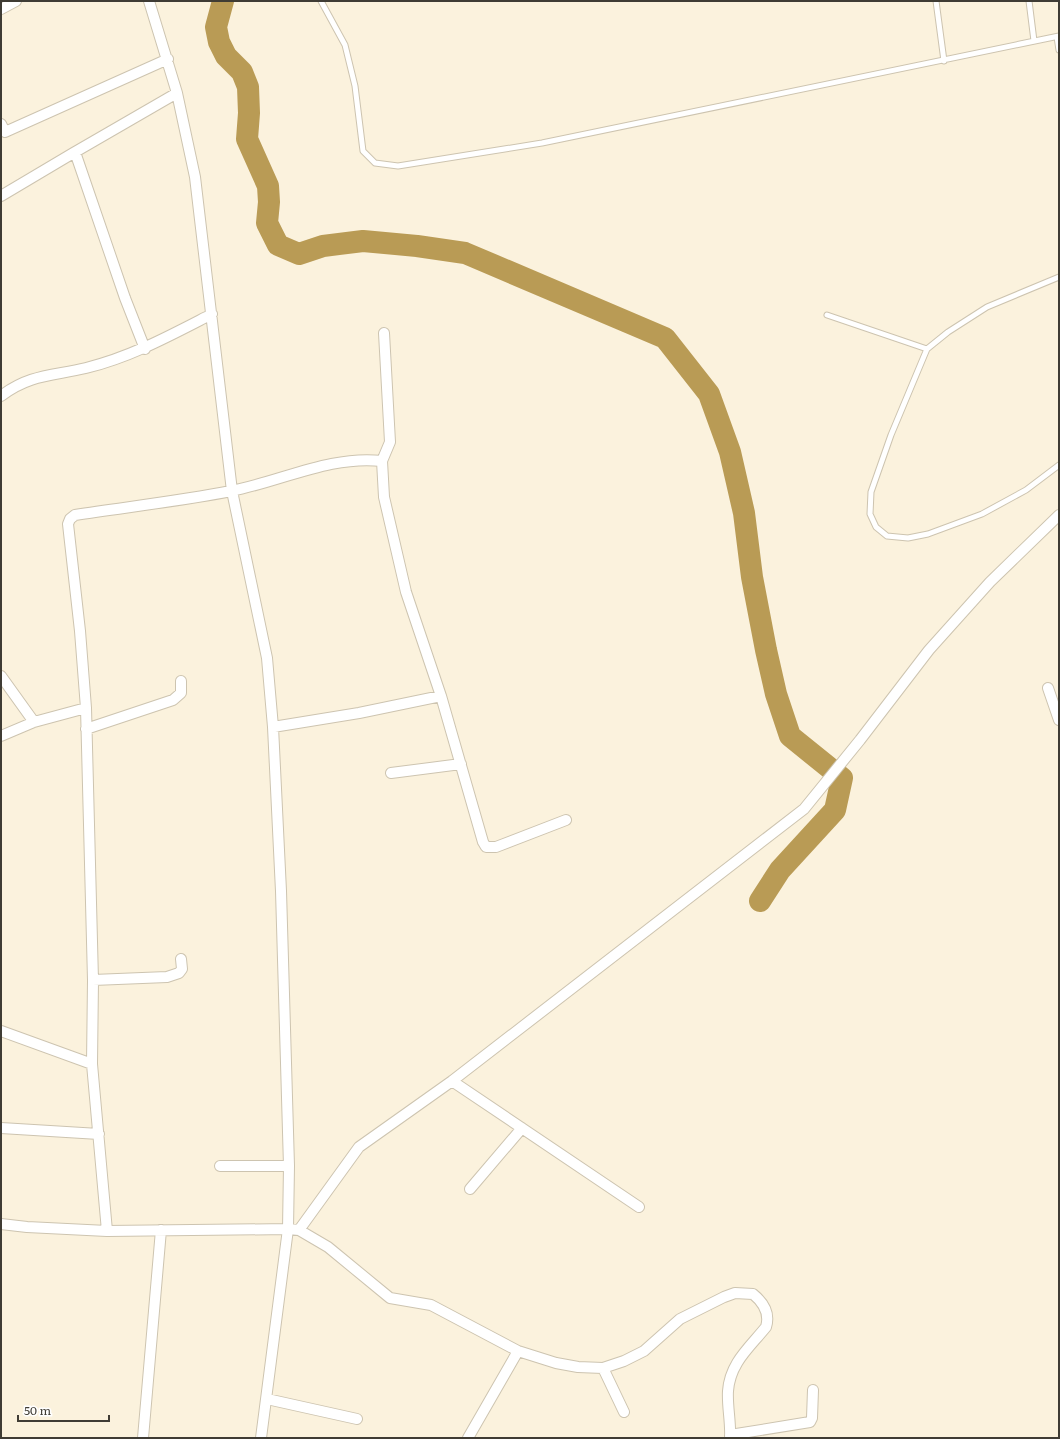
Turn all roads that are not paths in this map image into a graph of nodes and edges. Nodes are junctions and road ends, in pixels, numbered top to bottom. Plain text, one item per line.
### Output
1 (16, 1) edge
2 (149, 1) edge
3 (321, 1) edge
4 (936, 1) edge
5 (1029, 1) edge
6 (1, 9) edge
7 (1058, 37) edge
8 (1034, 41) junction
9 (1059, 50) edge
10 (168, 59) junction
11 (944, 61) junction
12 (178, 93) junction
13 (2, 130) edge
14 (74, 152) junction
15 (1, 196) edge
16 (1059, 277) edge
17 (212, 314) junction
18 (827, 315) dead end
19 (384, 333) dead end
20 (145, 349) junction
21 (926, 349) junction
22 (1, 396) edge
23 (382, 461) junction
24 (1059, 465) edge
25 (232, 491) junction
26 (1059, 515) edge
27 (1, 676) edge
28 (181, 681) dead end
29 (1048, 688) dead end
30 (441, 696) junction
31 (86, 708) junction
32 (1059, 720) edge
33 (34, 722) junction
34 (273, 727) junction
35 (86, 729) junction
36 (1, 736) edge
37 (461, 764) junction
38 (391, 773) dead end
39 (566, 820) dead end
40 (181, 959) dead end
41 (93, 980) junction
42 (1, 1031) edge
43 (92, 1064) junction
44 (452, 1081) junction
45 (1, 1128) edge
46 (522, 1128) junction
47 (99, 1134) junction
48 (220, 1166) dead end
49 (289, 1166) junction
50 (470, 1189) dead end
51 (640, 1207) dead end
52 (1, 1224) edge
53 (288, 1229) junction
54 (106, 1230) junction
55 (161, 1230) junction
56 (299, 1230) junction
57 (518, 1350) junction
58 (603, 1368) junction
59 (813, 1390) dead end
60 (267, 1399) junction
61 (624, 1412) dead end
62 (357, 1419) dead end
63 (730, 1436) edge
64 (143, 1438) edge
65 (261, 1438) edge
66 (468, 1438) edge

1 - 6 street
2 - 10 street
3 - 11 lane
4 - 11 lane
5 - 8 lane
7 - 8 lane
7 - 9 lane
8 - 11 lane
10 - 12 street
10 - 13 street
12 - 14 street
12 - 17 street
14 - 15 street
14 - 20 street
16 - 21 lane
17 - 20 street
17 - 25 street
18 - 21 lane
19 - 23 street
20 - 22 street
21 - 24 lane
23 - 25 street
23 - 30 street
25 - 31 street
25 - 34 street
26 - 44 street
27 - 33 street
28 - 35 street
29 - 32 street
30 - 34 street
30 - 37 street
31 - 33 street
31 - 35 street
33 - 36 street
34 - 49 street
35 - 41 street
37 - 38 street
37 - 39 street
40 - 41 street
41 - 43 street
42 - 43 street
43 - 47 street
44 - 46 street
44 - 56 street
45 - 47 street
46 - 50 street
46 - 51 street
47 - 54 street
48 - 49 street
49 - 53 street
52 - 54 street
53 - 55 street
53 - 56 street
53 - 60 street
54 - 55 street
55 - 64 street
56 - 57 street
57 - 58 street
57 - 66 street
58 - 61 street
58 - 63 street
59 - 63 street
60 - 62 street
60 - 65 street

